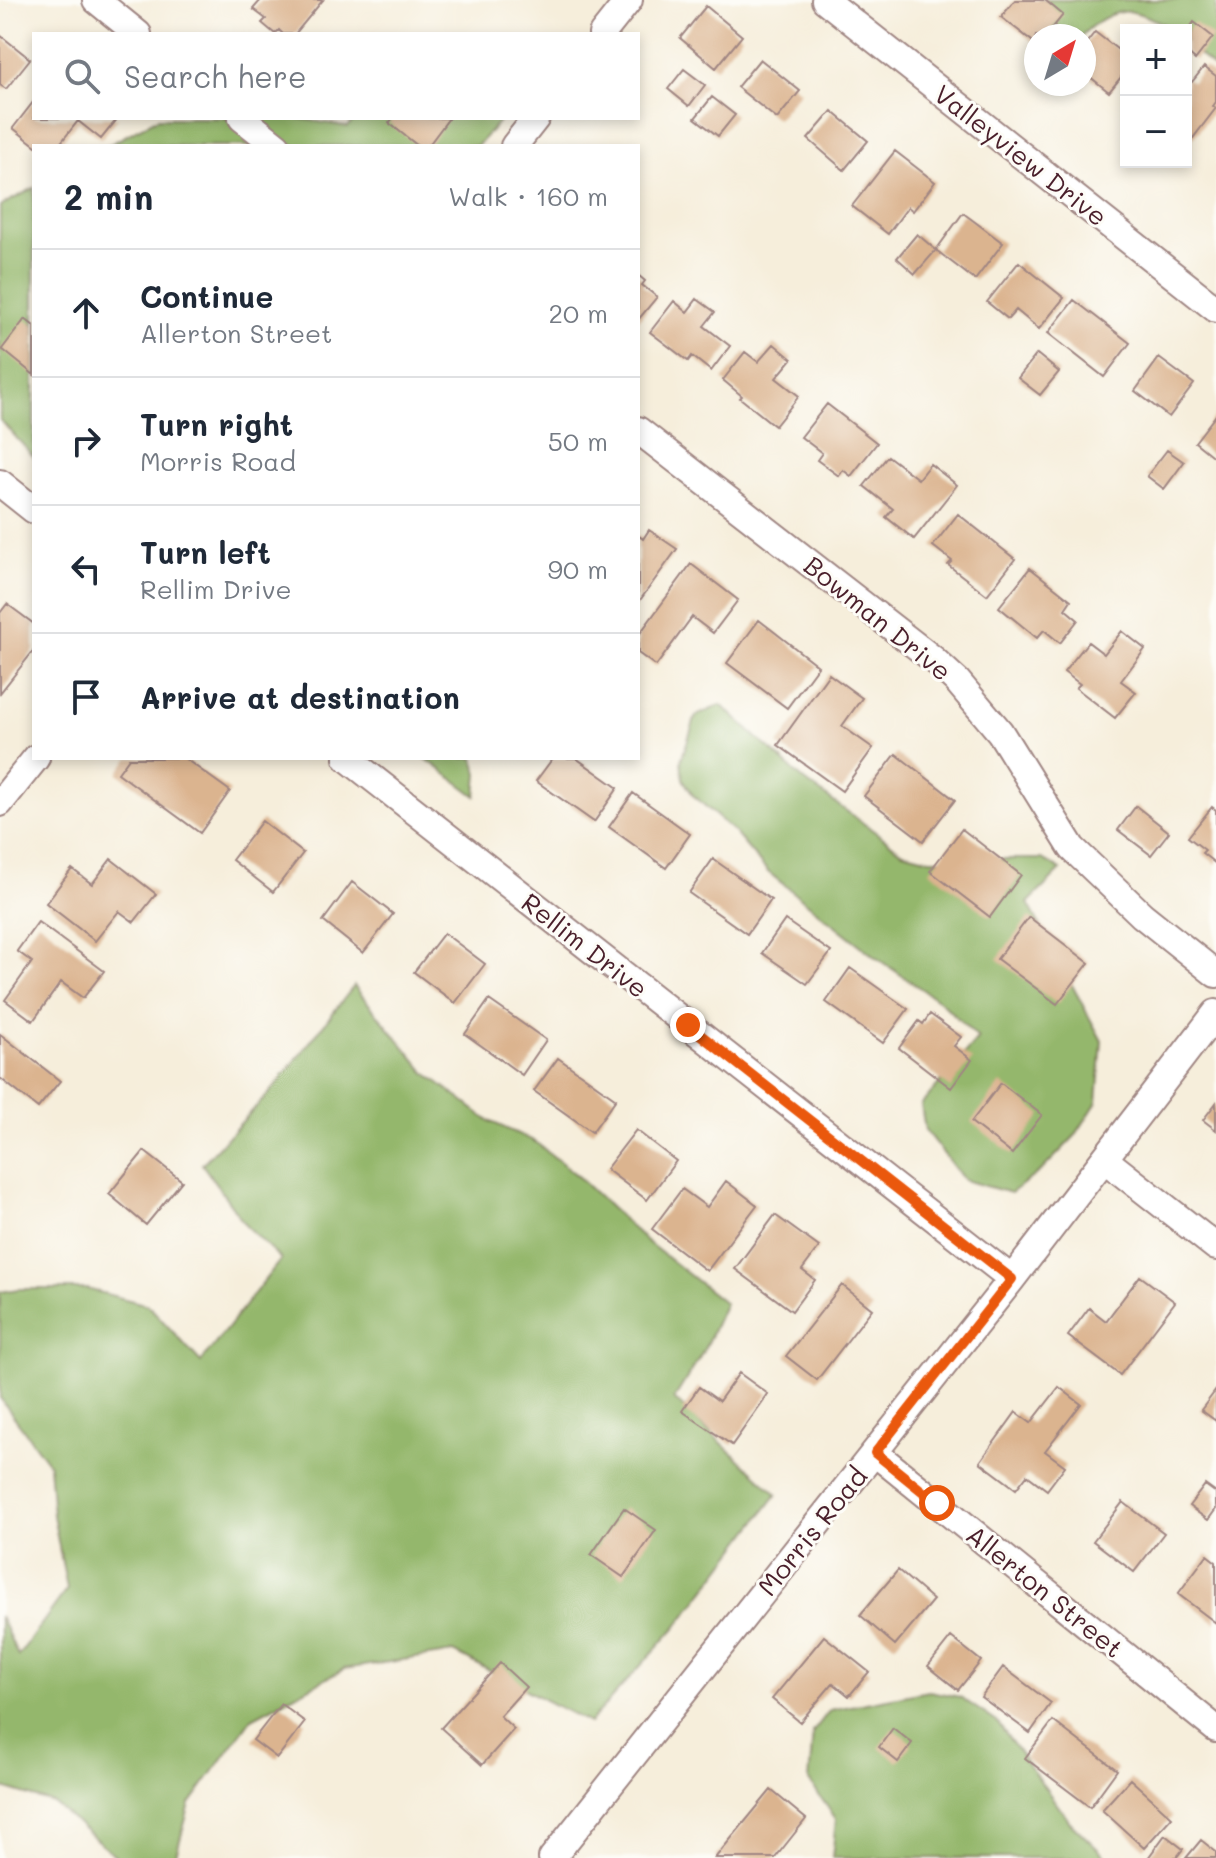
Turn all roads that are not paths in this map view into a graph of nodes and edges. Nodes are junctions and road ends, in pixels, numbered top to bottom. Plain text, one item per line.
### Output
1 (96, 0) edge
2 (629, 0) edge
3 (825, 0) edge
4 (136, 32) edge
5 (604, 32) edge
6 (244, 120) edge
7 (534, 120) edge
8 (274, 144) edge
9 (516, 144) edge
10 (1216, 309) edge
11 (640, 432) edge
12 (0, 483) edge
13 (32, 508) edge
14 (34, 760) edge
15 (350, 760) edge
16 (0, 803) edge
17 (1216, 974) edge
18 (1216, 1013) edge
19 (1104, 1159) junction
20 (1216, 1247) edge
21 (1012, 1279) junction
22 (875, 1453) junction
23 (1216, 1729) edge
24 (552, 1858) edge

1 - 4 street
2 - 5 street
3 - 10 street, Valleyview Drive
6 - 8 street
7 - 9 street
11 - 17 street, Bowman Drive
12 - 13 street
14 - 16 street
15 - 21 street, Rellim Drive
18 - 19 street, Morris Road
19 - 20 street
19 - 21 street, Morris Road
21 - 22 street, Morris Road
22 - 23 street, Allerton Street
22 - 24 street, Morris Road

